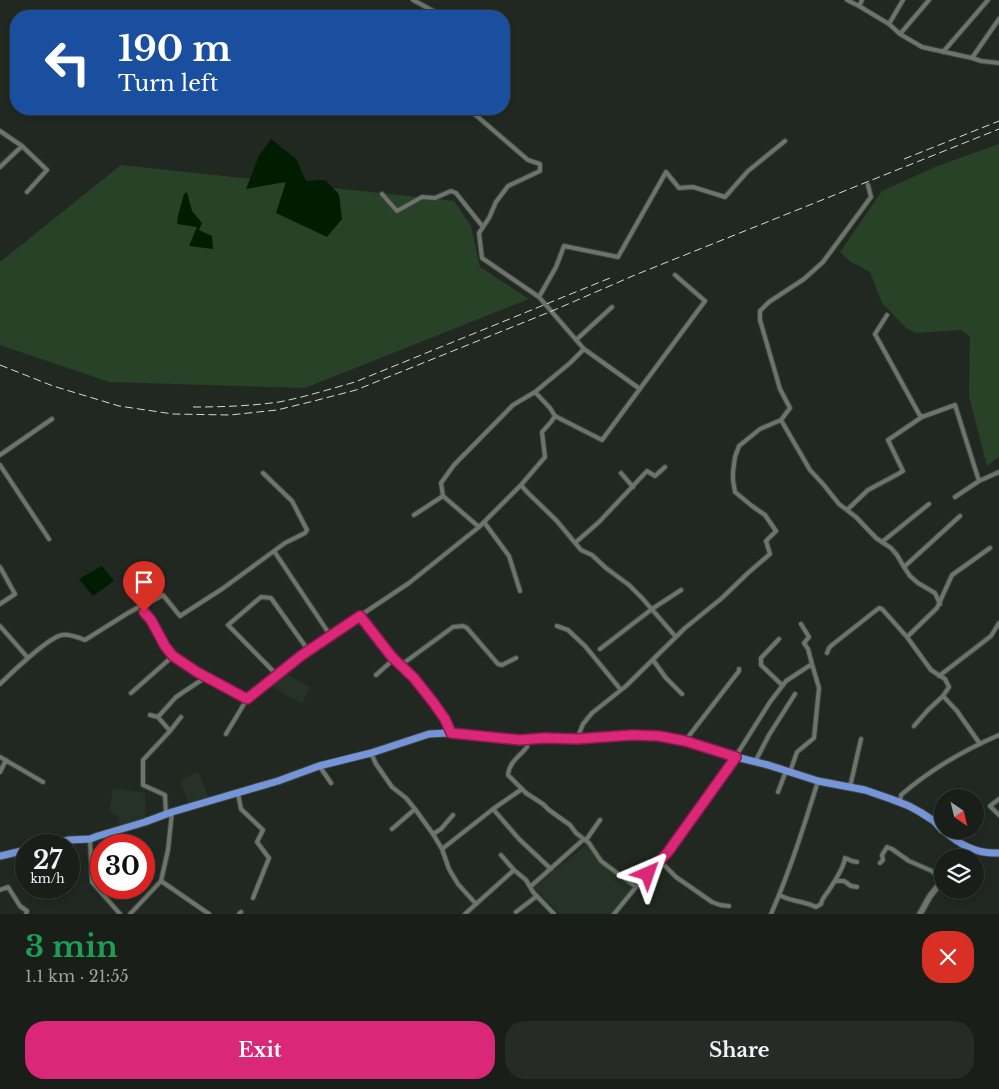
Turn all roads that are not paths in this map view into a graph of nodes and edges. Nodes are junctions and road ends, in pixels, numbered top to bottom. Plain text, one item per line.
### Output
1 (414, 0) edge
2 (847, 0) edge
3 (862, 0) edge
4 (902, 0) edge
5 (929, 0) edge
6 (988, 0) edge
7 (859, 6) junction
8 (432, 10) edge
9 (999, 19) edge
10 (889, 24) junction
11 (900, 34) junction
12 (944, 52) junction
13 (972, 58) junction
14 (999, 63) edge
15 (476, 115) edge
16 (0, 131) edge
17 (785, 141) dead end
18 (22, 146) junction
19 (0, 167) edge
20 (868, 184) dead end
21 (28, 192) dead end
22 (382, 194) dead end
23 (483, 228) junction
24 (675, 274) dead end
25 (539, 297) junction
26 (612, 307) dead end
27 (887, 315) dead end
28 (576, 340) junction
29 (584, 349) junction
30 (640, 389) junction
31 (536, 392) junction
32 (555, 416) junction
33 (922, 417) junction
34 (52, 419) dead end
35 (781, 420) junction
36 (0, 455) edge
37 (0, 465) edge
38 (664, 467) dead end
39 (999, 472) edge
40 (263, 473) dead end
41 (621, 473) dead end
42 (979, 481) junction
43 (521, 485) junction
44 (633, 487) junction
45 (443, 496) junction
46 (955, 497) dead end
47 (929, 504) dead end
48 (847, 510) junction
49 (414, 515) dead end
50 (960, 516) dead end
51 (484, 522) junction
52 (479, 527) junction
53 (49, 539) dead end
54 (882, 542) junction
55 (575, 543) junction
56 (990, 548) dead end
57 (274, 551) junction
58 (0, 567) edge
59 (904, 567) junction
60 (681, 590) dead end
61 (520, 591) dead end
62 (0, 604) edge
63 (940, 604) junction
64 (140, 608) junction
65 (652, 609) junction
66 (360, 616) junction
67 (999, 623) edge
68 (801, 624) dead end
69 (0, 626) edge
70 (557, 626) dead end
71 (330, 635) junction
72 (676, 637) junction
73 (907, 637) junction
74 (779, 639) dead end
75 (600, 649) dead end
76 (308, 650) junction
77 (827, 653) dead end
78 (173, 656) junction
79 (28, 658) junction
80 (516, 658) dead end
81 (394, 659) junction
82 (653, 660) junction
83 (812, 664) junction
84 (400, 665) junction
85 (739, 669) dead end
86 (276, 674) junction
87 (376, 675) dead end
88 (0, 676) edge
89 (206, 676) junction
90 (939, 676) junction
91 (4, 680) junction
92 (0, 684) edge
93 (782, 685) junction
94 (621, 690) junction
95 (131, 693) dead end
96 (682, 694) dead end
97 (795, 694) dead end
98 (942, 696) junction
99 (247, 699) junction
100 (150, 715) dead end
101 (158, 717) junction
102 (181, 717) dead end
103 (914, 726) dead end
104 (170, 731) junction
105 (451, 733) junction
106 (226, 734) dead end
107 (999, 735) edge
108 (577, 739) junction
109 (861, 739) dead end
110 (528, 740) junction
111 (685, 741) junction
112 (980, 744) junction
113 (371, 753) junction
114 (0, 757) edge
115 (736, 757) junction
116 (6, 760) junction
117 (755, 762) junction
118 (319, 766) junction
119 (0, 772) edge
120 (788, 772) junction
121 (818, 781) junction
122 (43, 782) dead end
123 (332, 783) dead end
124 (850, 787) junction
125 (522, 789) junction
126 (778, 792) dead end
127 (238, 793) junction
128 (999, 799) edge
129 (900, 802) junction
130 (415, 809) junction
131 (493, 810) junction
132 (169, 814) junction
133 (453, 815) dead end
134 (999, 815) edge
135 (600, 820) dead end
136 (934, 821) edge
137 (392, 829) dead end
138 (106, 834) edge
139 (433, 834) junction
140 (80, 839) edge
141 (90, 839) edge
142 (955, 839) edge
143 (585, 840) junction
144 (442, 849) junction
145 (970, 849) edge
146 (984, 852) edge
147 (15, 853) edge
148 (999, 853) edge
149 (500, 855) dead end
150 (0, 856) edge
151 (660, 861) junction
152 (857, 862) dead end
153 (880, 863) dead end
154 (551, 869) junction
155 (514, 870) junction
156 (934, 873) edge
157 (161, 881) junction
158 (835, 881) junction
159 (530, 887) junction
160 (636, 887) junction
161 (857, 887) dead end
162 (0, 890) edge
163 (934, 891) edge
164 (780, 895) junction
165 (537, 896) junction
166 (253, 898) dead end
167 (107, 899) edge
168 (476, 904) junction
169 (729, 906) dead end
170 (516, 912) dead end
171 (26, 914) edge
172 (120, 914) edge
173 (130, 914) edge
174 (209, 914) edge
175 (465, 914) edge
176 (554, 914) edge
177 (614, 914) edge
178 (771, 914) edge
179 (920, 914) edge

1 - 8 street
2 - 7 street
3 - 7 street
4 - 10 street
5 - 11 street
6 - 12 street
7 - 10 street
9 - 13 street
10 - 11 street
11 - 12 street
12 - 13 street
13 - 14 street
15 - 23 street
16 - 18 street
17 - 25 street
18 - 19 street
18 - 21 street
20 - 35 street
22 - 23 street
23 - 25 street
24 - 30 street
25 - 28 street
26 - 28 street
27 - 33 street
28 - 29 street
29 - 30 street
29 - 31 street
30 - 32 street
31 - 32 street
31 - 45 street
32 - 43 street
33 - 42 street
33 - 48 street
34 - 36 street
35 - 48 street
35 - 72 street
37 - 53 street
38 - 44 street
39 - 42 street
40 - 57 street
41 - 44 street
42 - 46 street
43 - 51 street
43 - 55 street
44 - 55 street
45 - 49 street
45 - 52 street
47 - 54 street
48 - 54 street
50 - 59 street
51 - 52 street
51 - 61 street
52 - 66 street
54 - 59 street
55 - 65 street
56 - 63 street
57 - 64 street
57 - 71 street
58 - 62 street
59 - 63 street
60 - 65 street
63 - 73 street
64 - 78 street
64 - 79 street
65 - 72 street
65 - 75 street
66 - 71 street
66 - 81 street
67 - 90 street
68 - 83 street
69 - 79 street
70 - 94 street
71 - 76 street
72 - 82 street
73 - 77 street
73 - 90 street
74 - 93 street
76 - 86 street
76 - 86 street
78 - 89 street
78 - 95 street
79 - 91 street
80 - 84 street
81 - 84 street
81 - 87 street
82 - 94 street
82 - 96 street
83 - 93 street
83 - 120 street
84 - 105 street
85 - 111 street
86 - 99 street
88 - 91 street
89 - 99 street
89 - 101 street
90 - 98 street
91 - 92 street
93 - 115 street
94 - 108 street
97 - 117 street
98 - 103 street
98 - 112 street
99 - 106 street
100 - 101 street
101 - 104 street
102 - 104 street
104 - 132 street
105 - 110 highway
105 - 113 highway
107 - 112 street
108 - 110 highway
108 - 111 highway
109 - 124 street
110 - 125 street
111 - 115 highway
112 - 129 street
113 - 118 highway
113 - 130 street
114 - 116 street
115 - 117 highway
115 - 151 street
116 - 119 street
116 - 122 street
117 - 120 highway
118 - 123 street
118 - 127 highway
120 - 121 highway
120 - 126 street
121 - 124 highway
121 - 164 street
124 - 129 highway
125 - 131 street
125 - 143 street
127 - 132 highway
127 - 166 street
128 - 134 street
129 - 136 highway
130 - 137 street
130 - 139 street
131 - 144 street
131 - 154 street
132 - 138 highway
132 - 157 street
133 - 139 street
135 - 143 street
139 - 144 street
140 - 141 highway
142 - 145 highway
143 - 154 street
143 - 160 street
144 - 168 street
146 - 148 highway
147 - 150 highway
149 - 155 street
151 - 160 street
151 - 169 street
152 - 158 street
153 - 156 street
154 - 159 street
155 - 159 street
155 - 168 street
157 - 173 street
157 - 174 street
158 - 161 street
158 - 164 street
159 - 165 street
160 - 177 street
162 - 171 street
163 - 179 main road
164 - 178 street
165 - 170 street
165 - 176 street
167 - 172 street
168 - 175 street

